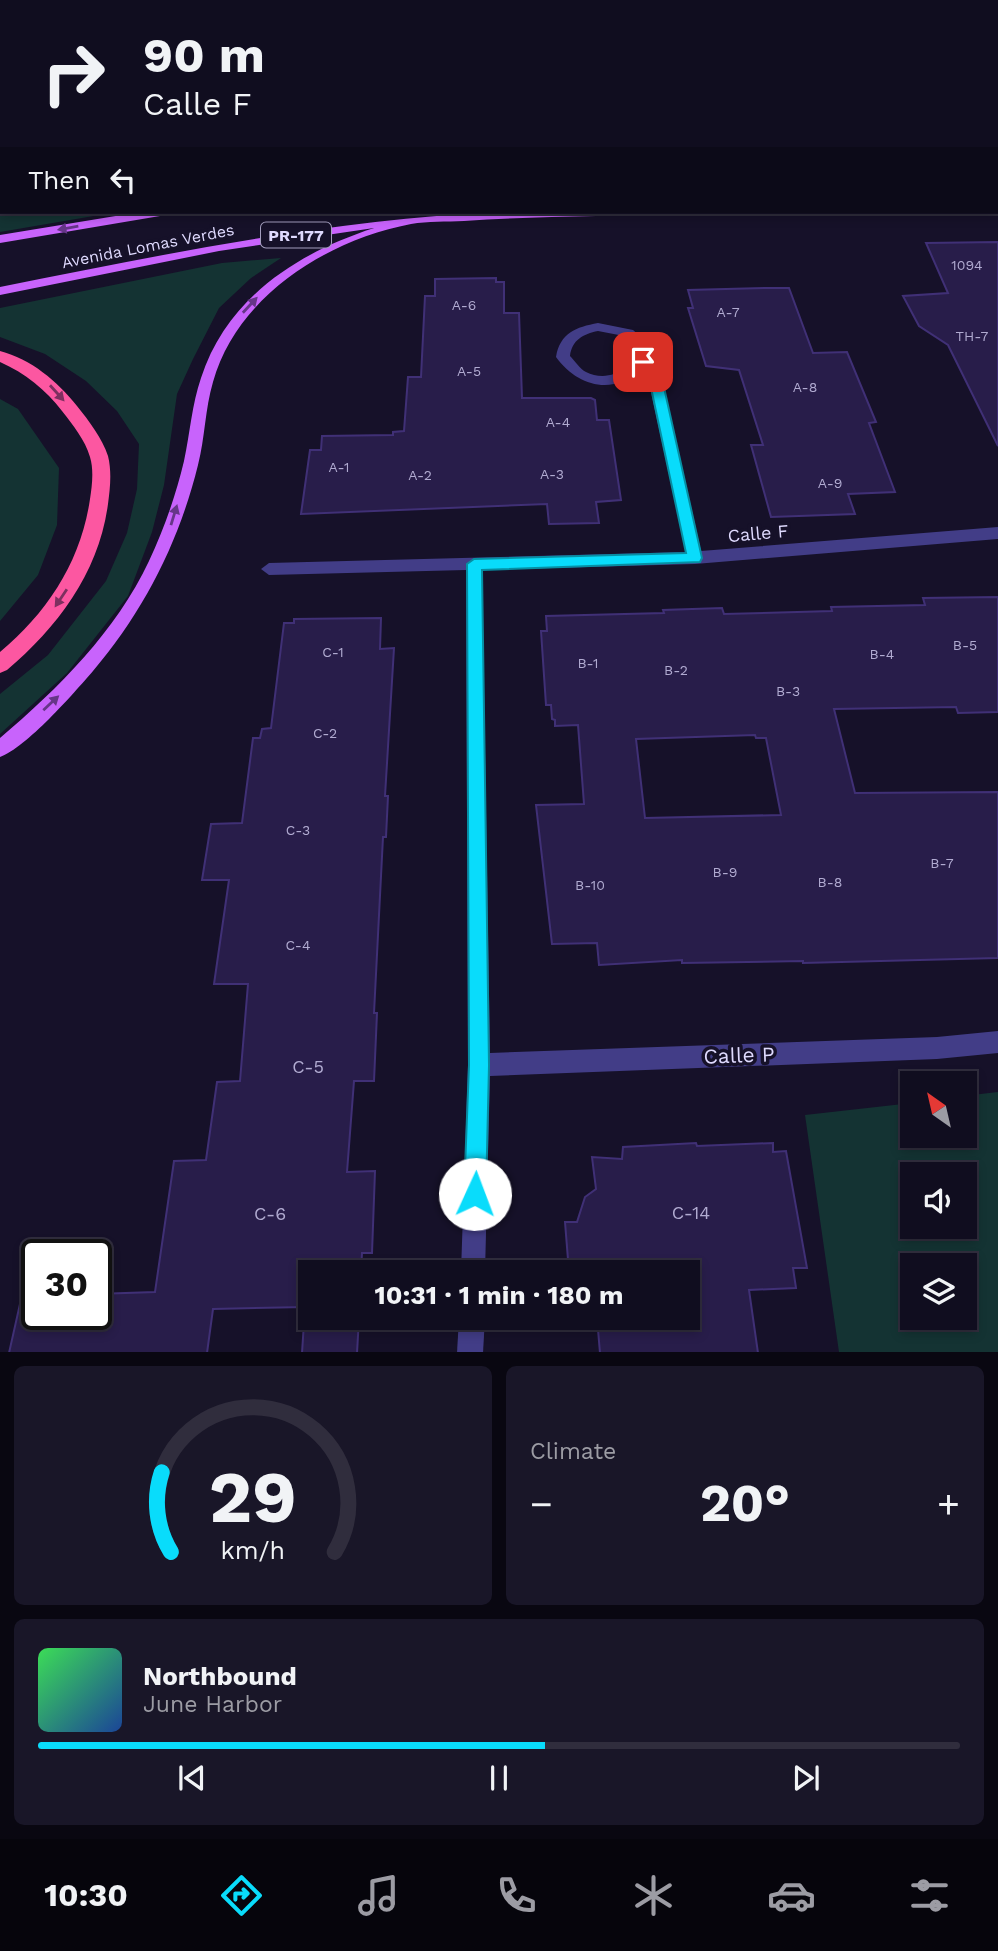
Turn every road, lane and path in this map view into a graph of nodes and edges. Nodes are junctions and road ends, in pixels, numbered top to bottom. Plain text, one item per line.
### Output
1 (148, 214) edge
2 (532, 214) edge
3 (406, 222) junction
4 (0, 239) edge
5 (0, 291) edge
6 (0, 356) edge
7 (643, 362) junction
8 (998, 533) edge
9 (695, 558) junction
10 (474, 564) junction
11 (269, 569) dead end
12 (0, 664) edge
13 (0, 749) edge
14 (998, 1042) edge
15 (479, 1065) junction
16 (473, 1260) edge
17 (471, 1330) edge
18 (470, 1352) edge

1 -> 4 main road, Avenida Lomas Verdes
2 - 3 main road, Avenida Lomas Verdes / PR-177
3 - 5 main road, Avenida Lomas Verdes / PR-177
13 -> 3 main road
6 -> 12 highway
7 - 7 street
7 - 9 street
8 - 9 street, Calle F
9 - 10 street, Calle F
10 - 11 street, Calle F
10 - 15 street
14 - 15 street, Calle P
15 - 16 street
17 - 18 street

